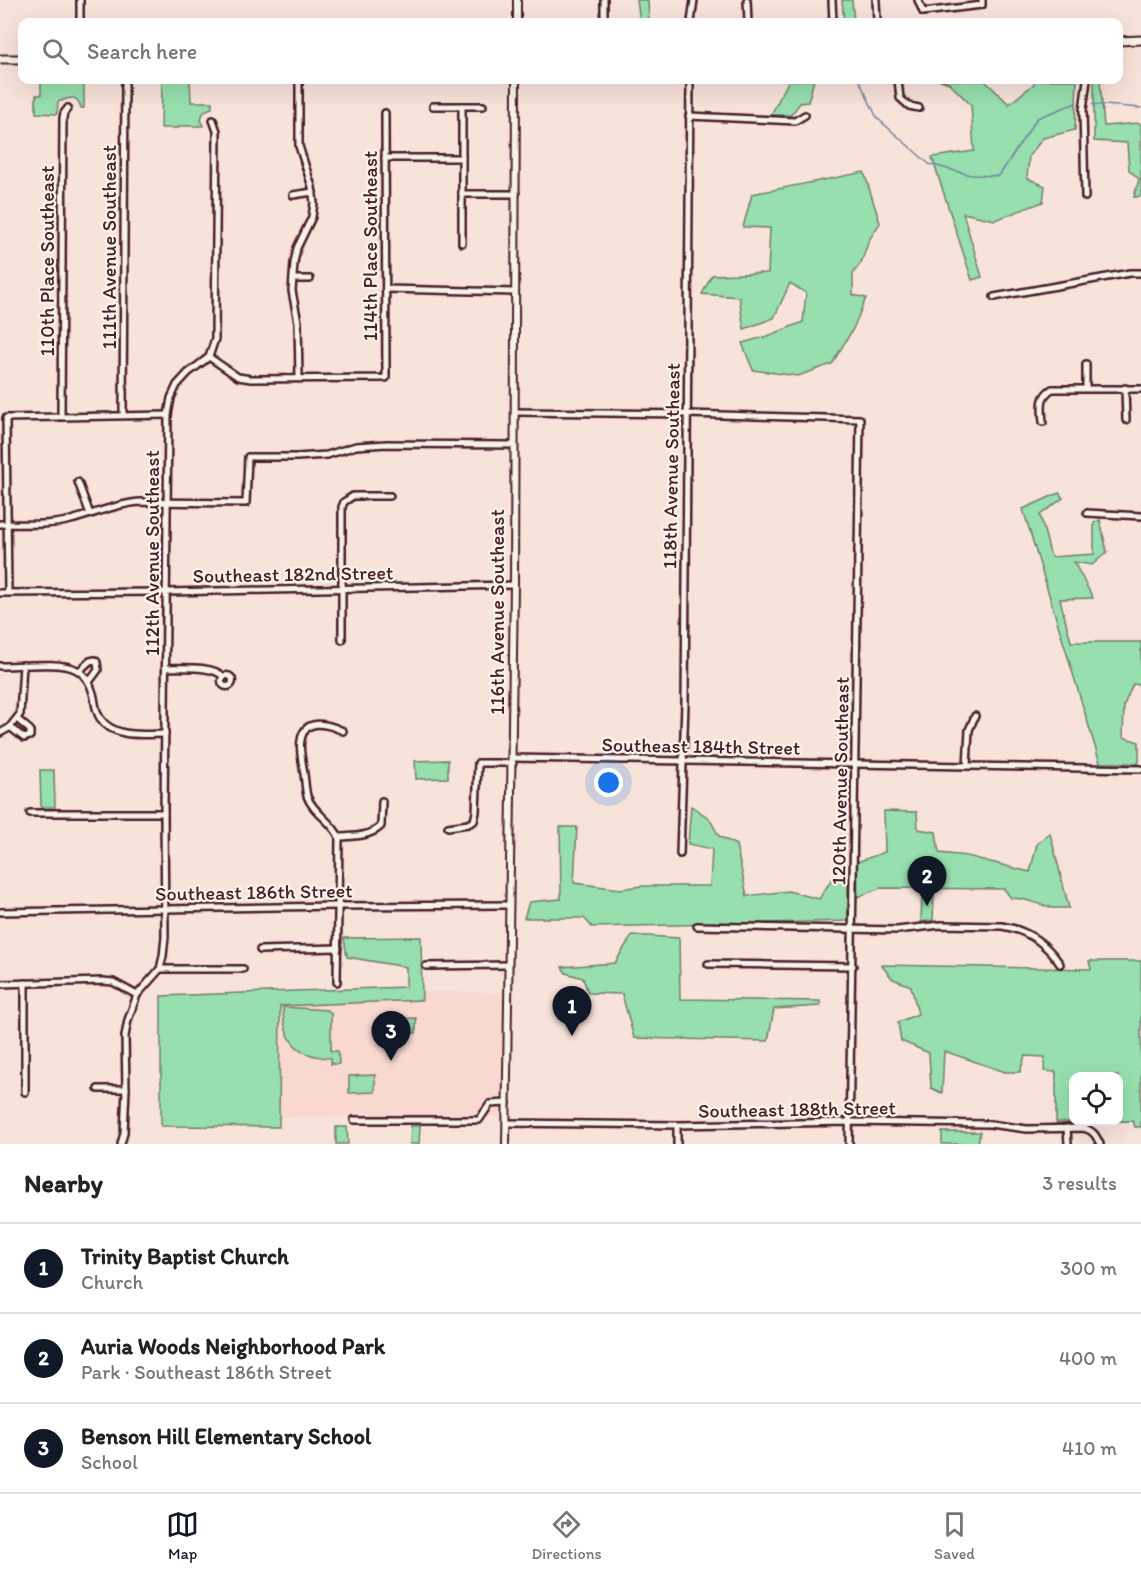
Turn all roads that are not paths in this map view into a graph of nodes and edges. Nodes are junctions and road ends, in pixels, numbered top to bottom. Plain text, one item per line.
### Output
1 (80, 0) edge
2 (517, 0) edge
3 (604, 0) edge
4 (694, 0) edge
5 (747, 0) edge
6 (832, 0) edge
7 (876, 0) edge
8 (918, 0) edge
9 (982, 0) edge
10 (80, 18) edge
11 (517, 18) edge
12 (604, 18) edge
13 (692, 18) edge
14 (748, 18) edge
15 (833, 18) edge
16 (876, 18) edge
17 (1141, 40) edge
18 (1123, 41) edge
19 (0, 59) edge
20 (18, 59) edge
21 (125, 84) edge
22 (299, 84) edge
23 (516, 84) edge
24 (690, 84) edge
25 (898, 84) edge
26 (1086, 84) edge
27 (433, 106) dead end
28 (462, 106) junction
29 (483, 106) dead end
30 (68, 108) dead end
31 (919, 108) dead end
32 (385, 113) dead end
33 (805, 115) dead end
34 (689, 116) junction
35 (213, 120) dead end
36 (385, 158) junction
37 (462, 158) junction
38 (313, 192) junction
39 (462, 194) junction
40 (516, 194) junction
41 (293, 195) dead end
42 (1085, 197) dead end
43 (462, 243) dead end
44 (1141, 273) edge
45 (293, 279) junction
46 (310, 279) dead end
47 (386, 290) junction
48 (515, 292) junction
49 (994, 297) dead end
50 (209, 357) junction
51 (1086, 364) dead end
52 (299, 378) junction
53 (1086, 388) junction
54 (1125, 388) junction
55 (1141, 389) edge
56 (515, 412) junction
57 (687, 414) junction
58 (168, 415) junction
59 (61, 416) junction
60 (123, 416) junction
61 (1126, 420) dead end
62 (1043, 422) dead end
63 (514, 445) junction
64 (3, 453) edge
65 (78, 482) dead end
66 (390, 496) dead end
67 (168, 502) junction
68 (1087, 513) dead end
69 (90, 514) junction
70 (1141, 516) edge
71 (0, 524) edge
72 (7, 524) junction
73 (514, 585) junction
74 (341, 588) junction
75 (167, 591) junction
76 (0, 593) edge
77 (8, 593) junction
78 (342, 640) dead end
79 (0, 666) edge
80 (22, 666) junction
81 (166, 668) junction
82 (79, 672) junction
83 (224, 677) dead end
84 (89, 682) junction
85 (975, 716) dead end
86 (16, 720) junction
87 (10, 727) junction
88 (343, 731) dead end
89 (0, 734) edge
90 (165, 734) junction
91 (513, 760) junction
92 (683, 761) junction
93 (855, 764) junction
94 (967, 766) junction
95 (1141, 769) edge
96 (382, 801) dead end
97 (30, 813) dead end
98 (164, 813) junction
99 (448, 827) dead end
100 (339, 837) junction
101 (680, 854) dead end
102 (509, 905) junction
103 (338, 906) junction
104 (165, 909) junction
105 (0, 912) edge
106 (696, 926) dead end
107 (853, 928) junction
108 (338, 948) junction
109 (260, 950) dead end
110 (708, 964) dead end
111 (1060, 964) dead end
112 (508, 965) junction
113 (426, 966) dead end
114 (853, 966) junction
115 (160, 969) junction
116 (243, 969) dead end
117 (337, 982) dead end
118 (25, 983) junction
119 (0, 984) edge
120 (137, 995) junction
121 (98, 1089) dead end
122 (126, 1089) junction
123 (25, 1092) dead end
124 (507, 1103) junction
125 (354, 1120) dead end
126 (850, 1122) junction
127 (507, 1123) junction
128 (677, 1125) junction
129 (1067, 1128) junction
130 (121, 1144) edge
131 (506, 1144) edge
132 (677, 1144) edge
133 (849, 1144) edge
134 (1068, 1144) edge
135 (1100, 1144) edge

1 - 10 street
2 - 11 street
3 - 12 street
4 - 13 street
5 - 14 street
6 - 15 street
7 - 16 street
8 - 9 street
17 - 18 main road
19 - 20 main road
21 - 60 street, 111th Avenue Southeast
22 - 38 street
23 - 40 street, 116th Avenue Southeast
24 - 34 street, 118th Avenue Southeast
25 - 31 street
26 - 42 street
27 - 28 street
28 - 29 street
28 - 37 street
30 - 59 street, 110th Place Southeast
32 - 36 street, 114th Place Southeast
33 - 34 street
34 - 57 street, 118th Avenue Southeast
35 - 50 street
36 - 37 street
36 - 47 street, 114th Place Southeast
37 - 39 street
38 - 41 street
38 - 45 street
39 - 40 street
39 - 43 street
40 - 48 street, 116th Avenue Southeast
44 - 49 street
45 - 46 street
45 - 52 street
47 - 48 street
47 - 52 street, 114th Place Southeast
48 - 56 street, 116th Avenue Southeast
50 - 52 street
50 - 58 street, 112th Avenue Southeast
51 - 53 street
53 - 54 street
53 - 62 street
54 - 55 street
54 - 61 street
56 - 57 street
56 - 63 street, 116th Avenue Southeast
57 - 92 street, 118th Avenue Southeast
57 - 93 street, 120th Avenue Southeast
58 - 60 street
58 - 67 street, 112th Avenue Southeast
59 - 60 street
59 - 64 street
63 - 67 street
63 - 73 street, 116th Avenue Southeast
64 - 72 street
65 - 69 street
66 - 74 street
67 - 69 street
67 - 75 street, 112th Avenue Southeast
68 - 70 street
69 - 72 street
71 - 72 street
72 - 77 street
73 - 74 street, Southeast 182nd Street
73 - 91 street, 116th Avenue Southeast
74 - 75 street, Southeast 182nd Street
74 - 78 street
75 - 77 street, Southeast 182nd Street
75 - 81 street, 112th Avenue Southeast
76 - 77 street, Southeast 182nd Street
79 - 80 street
80 - 82 street
80 - 86 street
81 - 83 street
81 - 90 street, 112th Avenue Southeast
82 - 84 street
82 - 84 street
84 - 90 street
85 - 94 street
86 - 87 street
86 - 87 street
87 - 89 street
88 - 100 street
90 - 98 street, 112th Avenue Southeast
91 - 92 street, Southeast 184th Street
91 - 99 street, Southeast 184th Street
91 - 102 street, 116th Avenue Southeast
92 - 93 street, Southeast 184th Street
92 - 101 street, 118th Avenue Southeast
93 - 94 street, Southeast 184th Street
93 - 107 street, 120th Avenue Southeast
94 - 95 street, Southeast 184th Street
96 - 100 street
97 - 98 street
98 - 104 street, 112th Avenue Southeast
100 - 103 street
102 - 103 street, Southeast 186th Street
102 - 112 street, 116th Avenue Southeast
103 - 104 street, Southeast 186th Street
103 - 108 street
104 - 105 street, Southeast 186th Street
104 - 115 street, 112th Avenue Southeast
106 - 107 street
107 - 111 street
107 - 114 street, 120th Avenue Southeast
108 - 109 street
108 - 117 street
110 - 114 street
112 - 113 street
112 - 124 street, 116th Avenue Southeast
114 - 126 street, 120th Avenue Southeast
115 - 116 street
115 - 120 street
118 - 119 street
118 - 120 street
118 - 123 street
120 - 122 street
121 - 122 street
122 - 130 street
124 - 125 street
124 - 127 street, 116th Avenue Southeast
126 - 128 street, Southeast 188th Street
126 - 129 street, Southeast 188th Street
126 - 133 street, 120th Avenue Southeast
127 - 128 street, Southeast 188th Street
127 - 131 street, 116th Avenue Southeast
128 - 132 street
129 - 134 street
129 - 135 street, Southeast 188th Street

